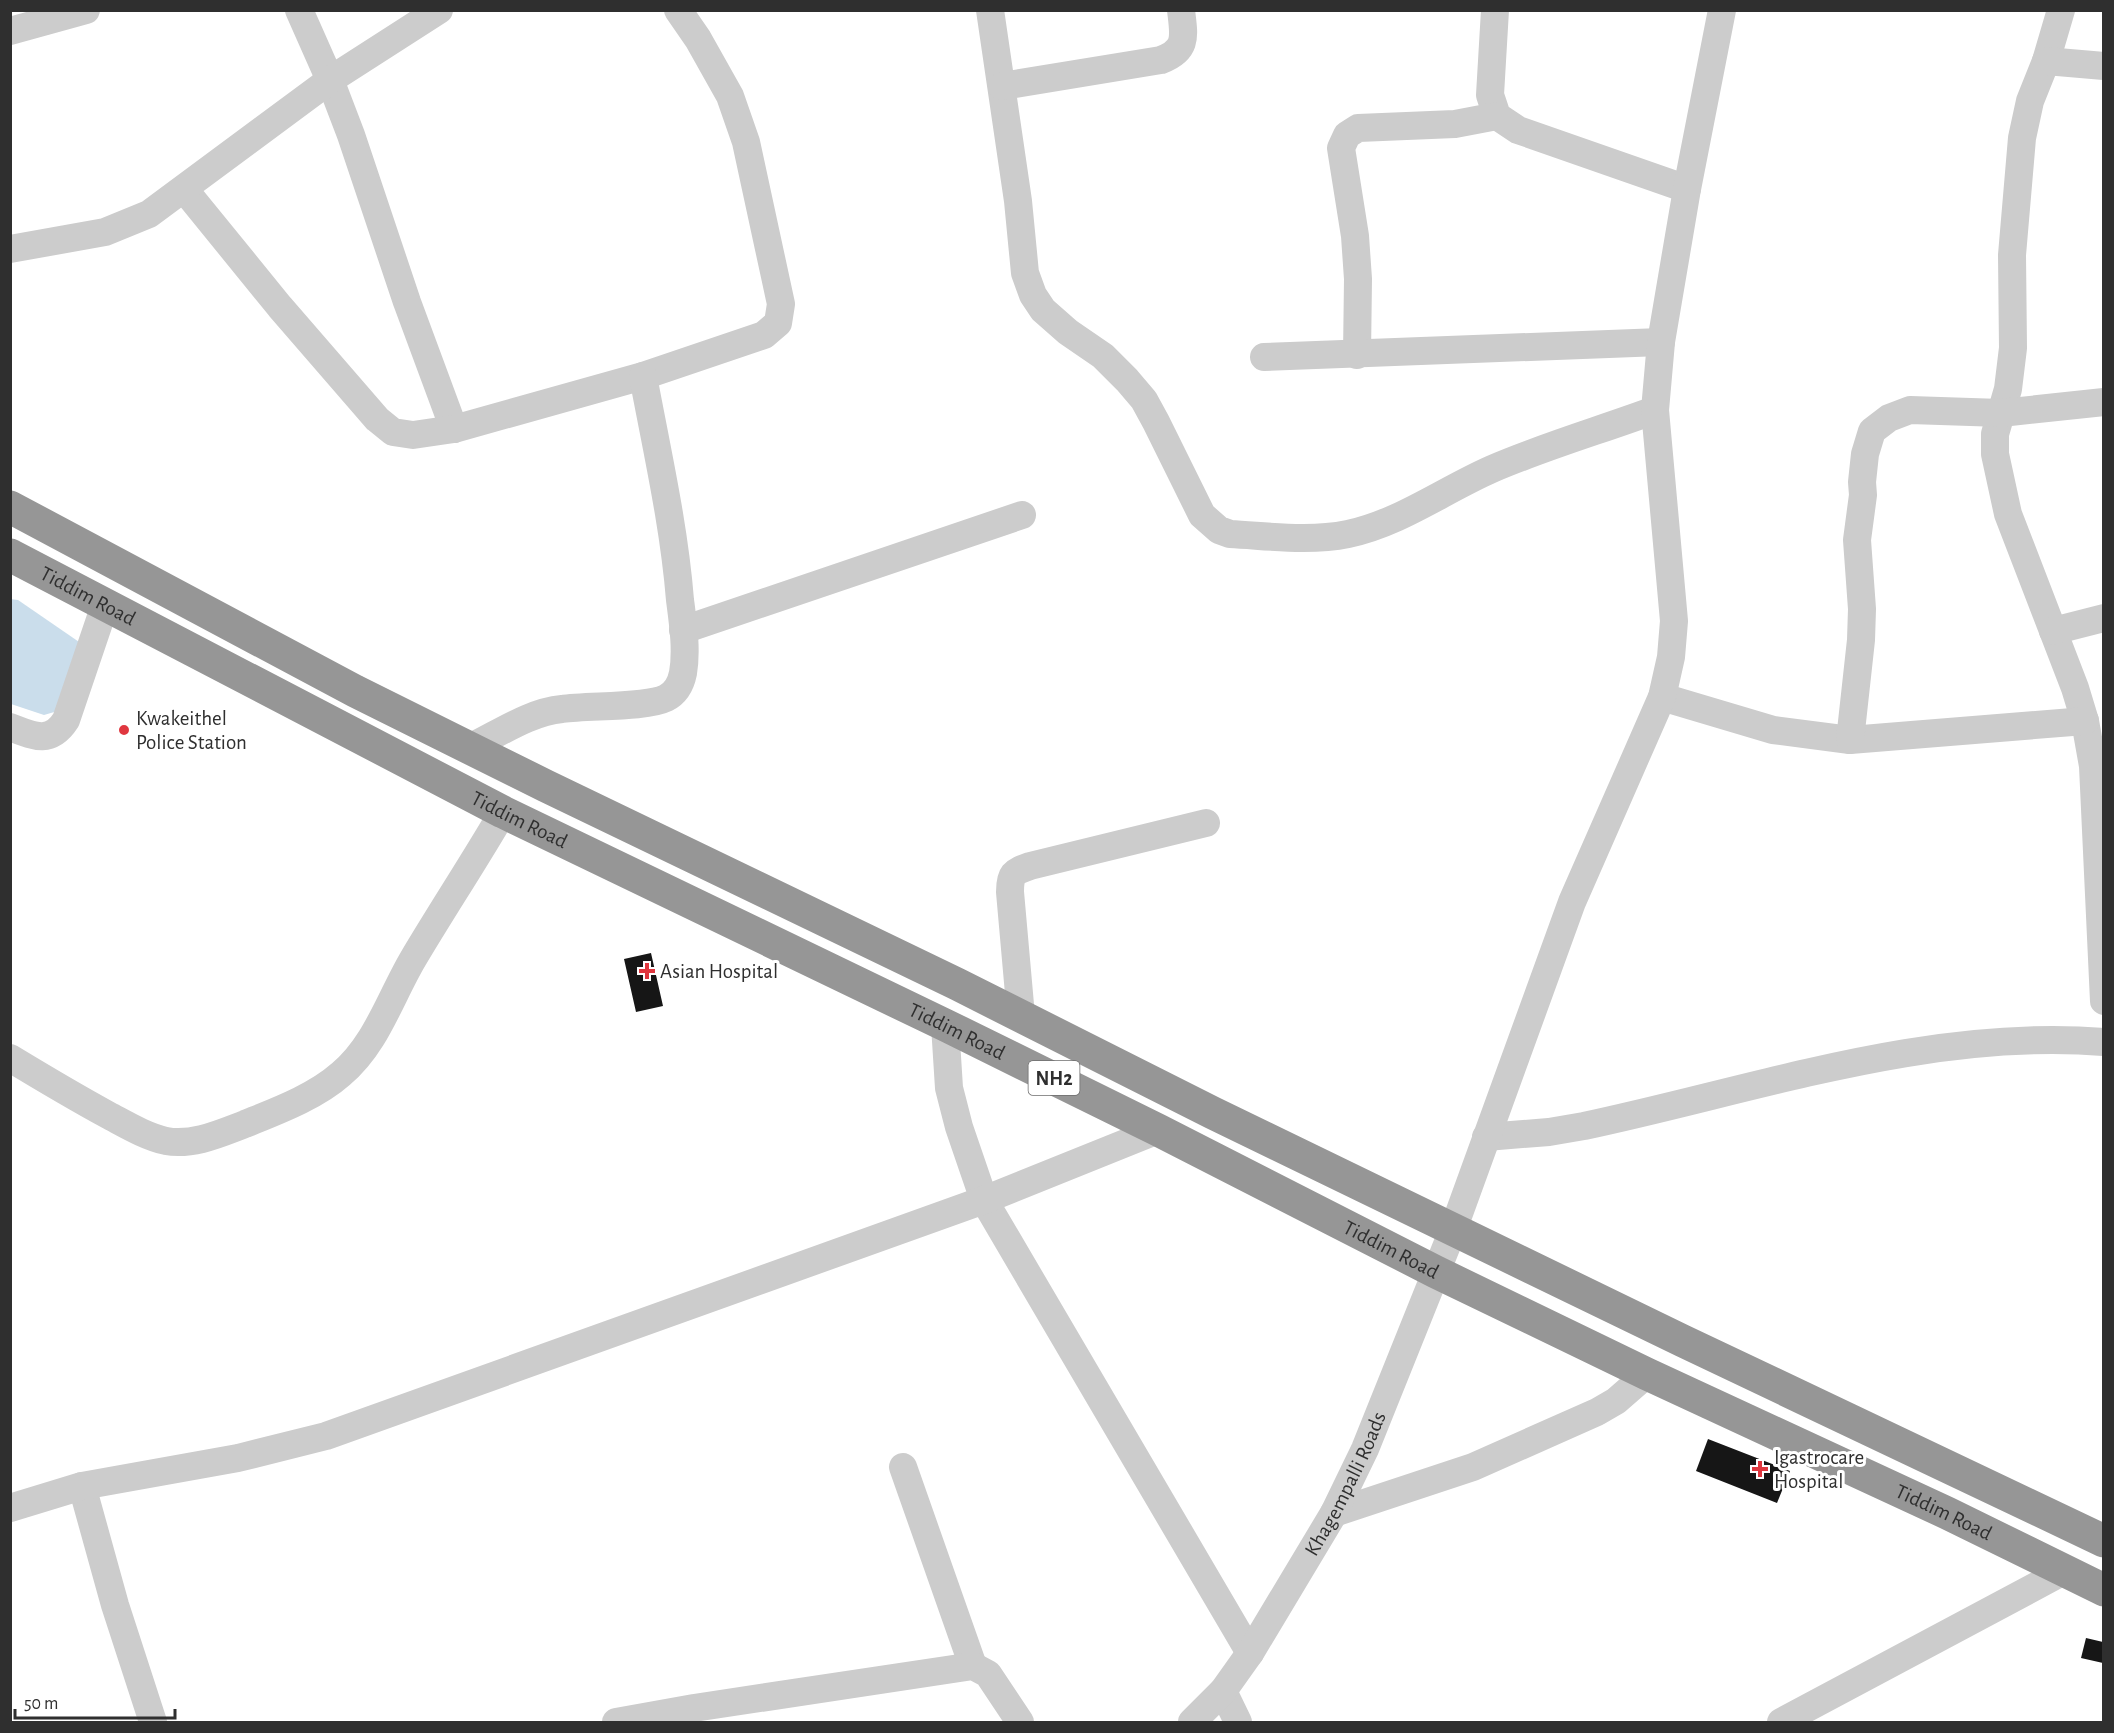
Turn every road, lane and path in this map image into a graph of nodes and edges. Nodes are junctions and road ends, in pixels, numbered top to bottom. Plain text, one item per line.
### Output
1 (86, 10) edge
2 (299, 10) edge
3 (439, 10) edge
4 (678, 10) edge
5 (990, 10) edge
6 (1181, 10) edge
7 (1495, 10) edge
8 (1722, 10) edge
9 (2061, 10) edge
10 (10, 31) edge
11 (2046, 61) junction
12 (2103, 66) edge
13 (330, 80) junction
14 (1002, 86) junction
15 (1497, 116) junction
16 (184, 189) junction
17 (1687, 189) junction
18 (10, 249) edge
19 (1661, 342) junction
20 (1356, 355) junction
21 (1264, 357) dead end
22 (643, 376) junction
23 (2103, 402) edge
24 (1655, 411) junction
25 (2001, 413) junction
26 (454, 429) junction
27 (10, 507) edge
28 (1022, 514) dead end
29 (10, 555) edge
30 (105, 605) junction
31 (2103, 618) edge
32 (683, 630) junction
33 (2054, 631) junction
34 (1662, 697) junction
35 (2085, 721) junction
36 (10, 727) edge
37 (1850, 740) junction
38 (471, 747) junction
39 (2099, 773) edge
40 (503, 812) junction
41 (1206, 823) dead end
42 (2103, 1001) edge
43 (1021, 1016) junction
44 (945, 1025) junction
45 (2103, 1042) edge
46 (10, 1058) edge
47 (1158, 1130) junction
48 (1486, 1137) junction
49 (984, 1200) junction
50 (1453, 1230) junction
51 (1436, 1272) junction
52 (1647, 1374) junction
53 (903, 1467) dead end
54 (82, 1486) junction
55 (10, 1509) edge
56 (1334, 1513) junction
57 (2103, 1541) edge
58 (2064, 1571) junction
59 (2103, 1590) edge
60 (1250, 1653) junction
61 (973, 1665) junction
62 (1223, 1691) junction
63 (153, 1722) edge
64 (616, 1722) edge
65 (1020, 1722) edge
66 (1192, 1722) edge
67 (1238, 1722) edge
68 (1781, 1722) edge

1 - 10 street
2 - 13 street
3 - 13 street
4 - 22 street
5 - 14 street
6 - 14 street
7 - 15 street
8 - 17 street, Khagempalli Roads
9 - 11 street
11 - 12 street
11 - 25 street
13 - 16 street
13 - 26 street
14 - 24 street
15 - 17 street
15 - 20 street
16 - 18 street
16 - 26 street
17 - 19 street, Khagempalli Roads
19 - 20 street
19 - 24 street, Khagempalli Roads
20 - 21 street
22 - 26 street
22 - 32 street
23 - 25 street
24 - 34 street, Khagempalli Roads
25 - 33 street
25 - 37 street
27 - 38 highway, Tiddim Road / NH2
28 - 32 street
29 - 30 highway, Tiddim Road / NH2
30 - 36 street
30 - 40 highway, Tiddim Road / NH2
31 - 33 street
32 - 38 street
33 - 35 street
34 - 37 street
34 - 48 street, Khagempalli Roads
35 - 37 street
35 - 39 street
38 - 43 highway, Tiddim Road / NH2
39 - 42 street
40 - 44 highway, Tiddim Road / NH2
40 - 46 street
41 - 43 street
43 - 50 highway, Tiddim Road / NH2
44 - 47 highway, Tiddim Road / NH2
44 - 49 street
45 - 48 street
47 - 49 street
47 - 51 highway, Tiddim Road / NH2
48 - 50 street, Khagempalli Roads
49 - 54 street
49 - 60 street
50 - 51 street, Khagempalli Roads
50 - 57 highway, Tiddim Road / NH2
51 - 52 highway, Tiddim Road / NH2
51 - 56 street, Khagempalli Roads
52 - 56 street
52 - 58 highway, Tiddim Road / NH2
53 - 61 street
54 - 55 street
54 - 63 street
56 - 60 street, Khagempalli Roads
58 - 59 highway, Tiddim Road / NH2
58 - 68 street
60 - 62 street, Khagempalli Roads
61 - 64 street
61 - 65 street
62 - 66 street, Khagempalli Roads
62 - 67 street

